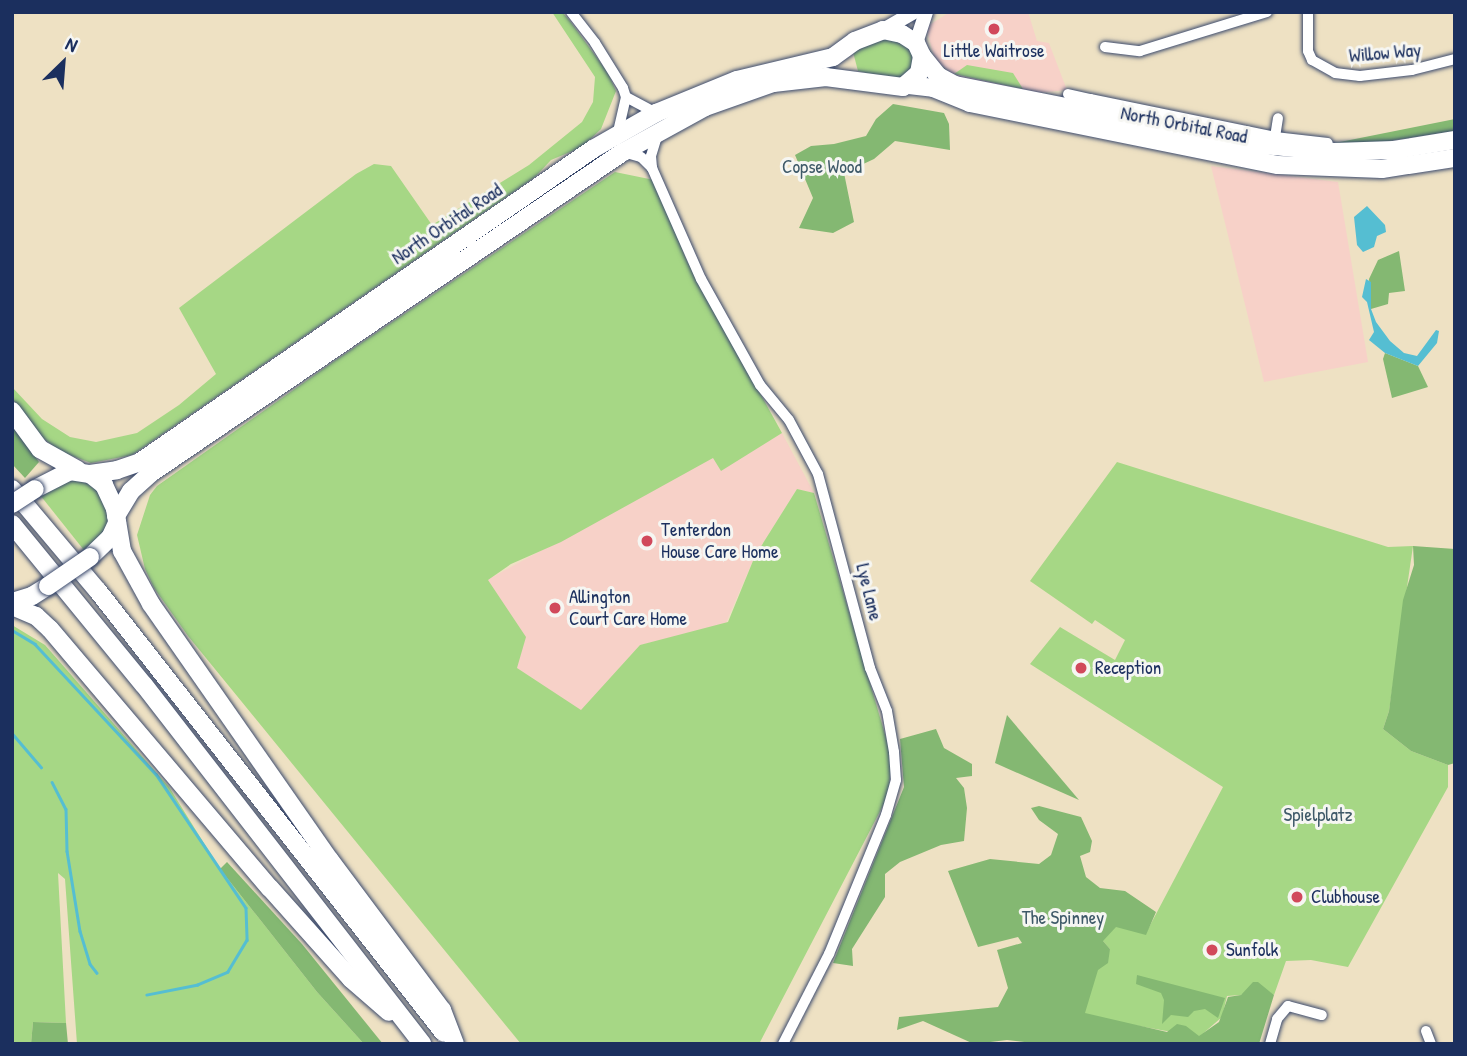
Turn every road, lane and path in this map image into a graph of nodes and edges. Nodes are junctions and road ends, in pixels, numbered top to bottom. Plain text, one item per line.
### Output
1 (570, 12) edge
2 (914, 12) edge
3 (926, 12) edge
4 (1267, 12) edge
5 (1308, 12) edge
6 (883, 30) junction
7 (848, 47) junction
8 (1105, 47) dead end
9 (919, 49) junction
10 (1455, 59) edge
11 (858, 81) junction
12 (909, 85) junction
13 (626, 97) junction
14 (1090, 99) junction
15 (1069, 101) junction
16 (1278, 118) dead end
17 (658, 121) junction
18 (618, 133) junction
19 (1275, 137) junction
20 (1455, 139) edge
21 (1301, 150) junction
22 (1364, 151) junction
23 (622, 152) junction
24 (1455, 158) edge
25 (652, 168) junction
26 (1336, 169) junction
27 (12, 411) edge
28 (85, 473) junction
29 (12, 489) edge
30 (12, 504) edge
31 (117, 519) junction
32 (12, 524) edge
33 (12, 604) edge
34 (1322, 1015) dead end
35 (1426, 1031) dead end
36 (418, 1039) edge
37 (454, 1044) edge
38 (783, 1044) edge
39 (1270, 1044) edge
40 (1431, 1044) edge

1 - 13 street
2 - 6 main road
3 - 9 main road
4 - 8 street
5 - 10 street, Willow Way
6 - 7 highway
6 - 9 highway
7 - 11 highway
7 - 17 highway, North Orbital Road
9 - 12 highway
9 - 15 highway, North Orbital Road
11 - 12 highway
11 - 17 highway, North Orbital Road
12 - 26 highway, North Orbital Road
13 - 17 street
13 - 18 street
14 - 15 street
14 - 15 street
14 - 19 street
15 - 21 highway, North Orbital Road
16 - 19 street
17 - 18 highway, North Orbital Road
17 - 23 highway, North Orbital Road
17 - 25 street
18 - 28 highway, North Orbital Road
19 - 22 street
20 - 22 highway, North Orbital Road
21 - 22 highway, North Orbital Road
21 - 26 highway
23 - 25 street
23 - 31 highway, North Orbital Road
24 - 26 highway, North Orbital Road
25 - 38 street, Lye Lane
27 - 28 highway
28 - 30 highway, North Orbital Road, bridge
28 - 31 highway
29 - 37 highway
31 - 33 highway, North Orbital Road, bridge
31 - 37 highway
32 - 36 highway
33 - 36 highway
34 - 39 street
35 - 40 street

